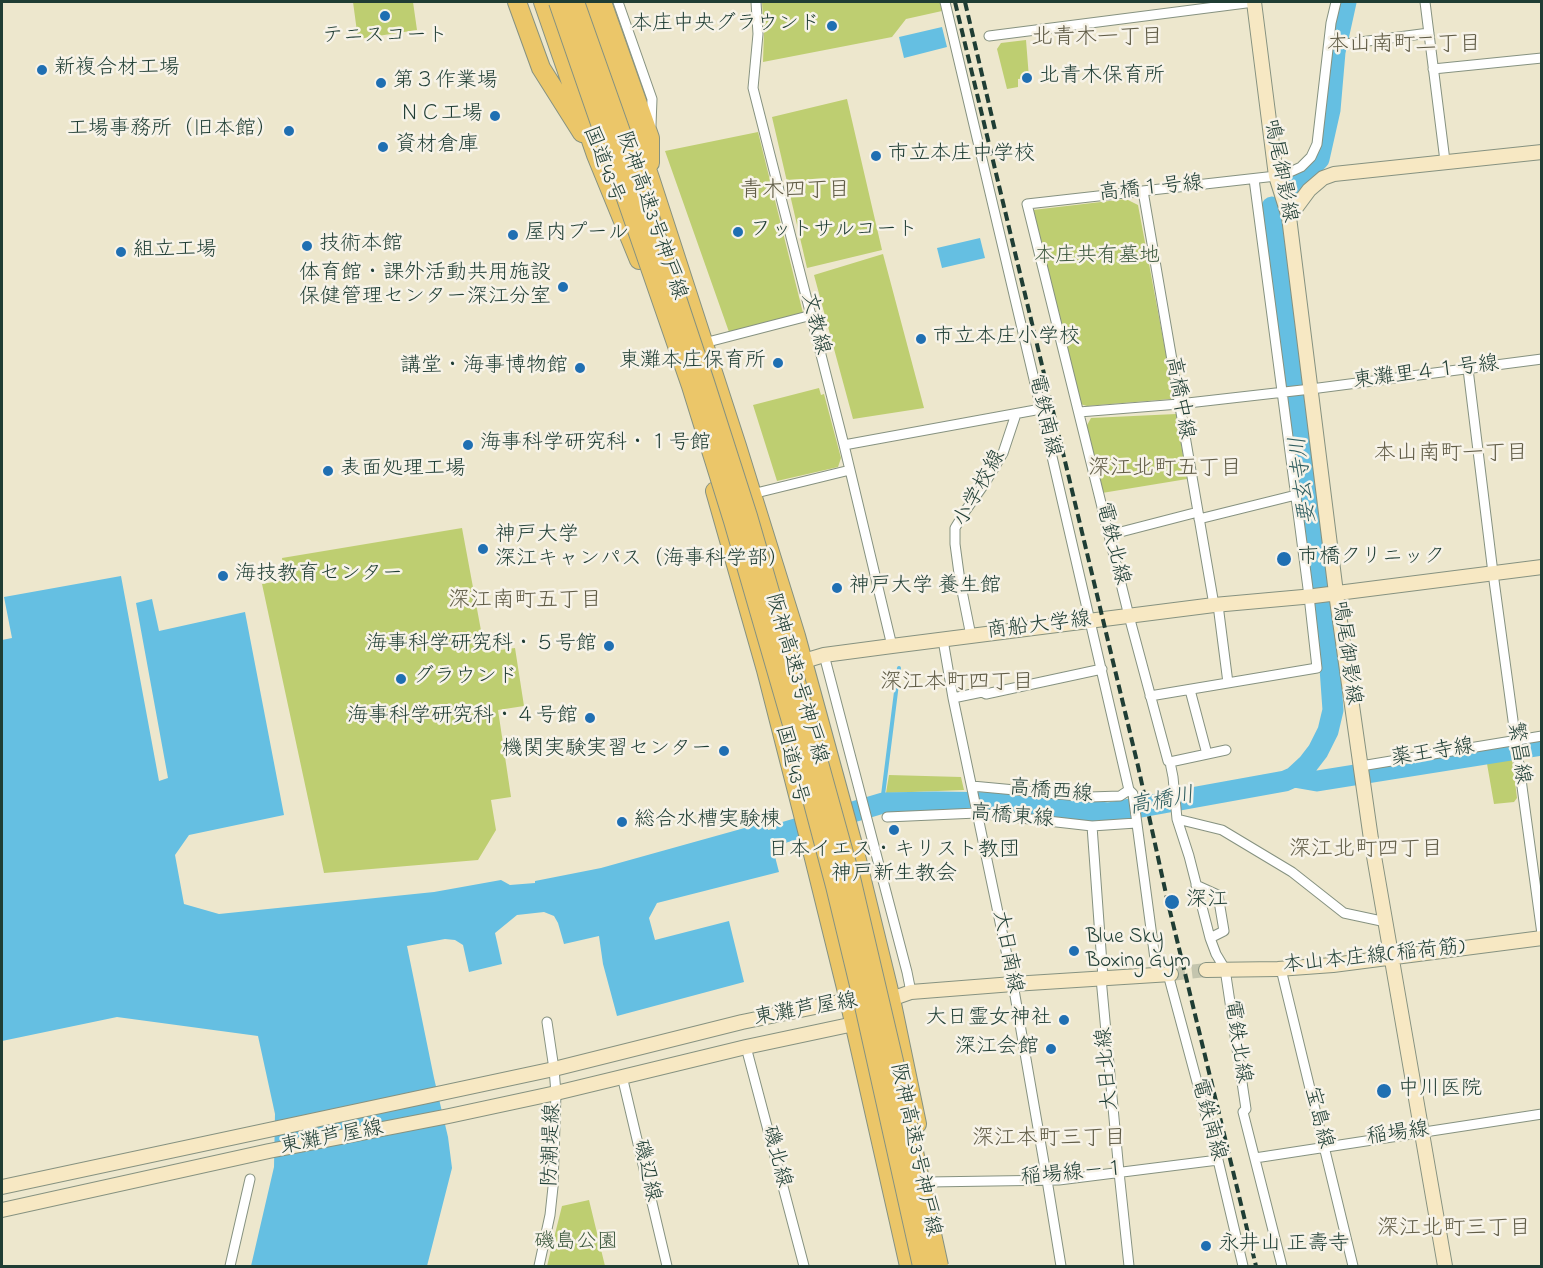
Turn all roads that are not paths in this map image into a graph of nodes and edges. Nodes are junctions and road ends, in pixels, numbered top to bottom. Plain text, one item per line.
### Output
1 (558, 2) edge
2 (575, 2) edge
3 (589, 2) edge
4 (602, 2) edge
5 (618, 2) edge
6 (756, 2) edge
7 (945, 2) edge
8 (1254, 2) edge
9 (1336, 2) edge
10 (1425, 2) edge
11 (530, 3) edge
12 (1429, 33) junction
13 (989, 36) dead end
14 (1345, 44) dead end
15 (1542, 58) edge
16 (1434, 69) junction
17 (650, 138) junction
18 (1542, 152) edge
19 (596, 155) junction
20 (1445, 161) junction
21 (1276, 177) junction
22 (650, 178) junction
23 (1254, 179) junction
24 (1143, 191) junction
25 (1027, 204) joint
26 (1288, 217) junction
27 (812, 315) junction
28 (704, 344) junction
29 (1542, 359) edge
30 (1468, 369) junction
31 (1305, 389) junction
32 (1285, 392) junction
33 (1179, 404) junction
34 (1041, 409) junction
35 (1079, 412) junction
36 (1016, 414) junction
37 (844, 445) junction
38 (850, 470) junction
39 (752, 494) junction
40 (1296, 495) junction
41 (1199, 516) junction
42 (1109, 535) junction
43 (1542, 567) edge
44 (1493, 573) junction
45 (1333, 593) junction
46 (1312, 596) junction
47 (1216, 605) junction
48 (1129, 616) junction
49 (1091, 621) junction
50 (971, 636) junction
51 (943, 640) junction
52 (892, 646) junction
53 (824, 655) junction
54 (803, 662) junction
55 (1102, 669) junction
56 (766, 670) junction
57 (1228, 683) junction
58 (1190, 690) junction
59 (1150, 696) junction
60 (953, 698) junction
61 (1542, 736) edge
62 (1516, 741) junction
63 (1226, 750) dead end
64 (1208, 754) junction
65 (1170, 762) junction
66 (1361, 767) junction
67 (972, 787) junction
68 (1131, 792) junction
69 (976, 812) junction
70 (887, 817) dead end
71 (1177, 819) junction
72 (1136, 820) junction
73 (868, 822) junction
74 (848, 825) junction
75 (1092, 826) junction
76 (1196, 885) junction
77 (1386, 922) junction
78 (1542, 936) edge
79 (1210, 938) junction
80 (1392, 958) junction
81 (1225, 969) junction
82 (1281, 969) junction
83 (1206, 970) tunnel mouth
84 (1165, 974) junction
85 (1102, 978) junction
86 (1013, 984) junction
87 (911, 992) junction
88 (891, 999) junction
89 (849, 1000) junction
90 (547, 1022) dead end
91 (854, 1024) junction
92 (747, 1047) junction
93 (555, 1069) junction
94 (622, 1076) junction
95 (556, 1093) junction
96 (1542, 1114) edge
97 (1421, 1132) junction
98 (1324, 1146) junction
99 (1255, 1158) junction
100 (1218, 1160) junction
101 (1119, 1172) junction
102 (250, 1179) dead end
103 (1047, 1180) junction
104 (928, 1182) junction
105 (2, 1187) edge
106 (2, 1210) edge
107 (230, 1266) edge
108 (539, 1266) edge
109 (667, 1266) edge
110 (804, 1266) edge
111 (909, 1266) edge
112 (922, 1266) edge
113 (939, 1266) edge
114 (948, 1266) edge
115 (1061, 1266) edge
116 (1129, 1266) edge
117 (1243, 1266) edge
118 (1282, 1266) edge
119 (1353, 1266) edge
120 (1445, 1266) edge

1 - 112 highway, 阪神高速3号神戸線, bridge
2 - 113 highway, 阪神高速3号神戸線, bridge
3 - 22 highway, 国道43号
4 - 17 highway
5 - 17 street
6 - 27 street, 文教線
7 - 34 street, 電鉄南線
8 - 13 street
8 - 21 street, 鳴尾御影線
9 - 21 street
10 - 12 street
11 - 19 highway, 国道43号
11 - 19 highway
12 - 14 street
12 - 16 street
15 - 16 street
16 - 20 street
17 - 22 highway
18 - 20 street
19 - 56 highway, 国道43号
20 - 26 street
21 - 23 street, 高橋１号線
21 - 26 street, 鳴尾御影線
22 - 28 highway, 国道43号
23 - 24 street, 高橋１号線
23 - 32 street, 鳴尾御影線
24 - 25 street, 高橋１号線
24 - 33 street, 高橋中線
25 - 35 street, 電鉄北線
26 - 31 street, 鳴尾御影線
27 - 28 street
27 - 37 street, 文教線
28 - 39 highway, 国道43号
29 - 30 street, 東灘里４１号線
30 - 31 street, 東灘里４１号線
30 - 44 street, 繁昌線
31 - 32 street, 東灘里４１号線
31 - 45 street, 鳴尾御影線
32 - 33 street, 東灘里４１号線
32 - 40 street, 鳴尾御影線
33 - 35 street, 東灘里４１号線
33 - 41 street, 高橋中線
34 - 36 street
34 - 49 street, 電鉄南線
35 - 42 street, 電鉄北線
36 - 37 street
36 - 50 street, 小学校線
37 - 38 street, 文教線
38 - 39 street
38 - 52 street, 文教線
39 - 54 highway, 国道43号
40 - 41 street
40 - 46 street, 鳴尾御影線
41 - 42 street
41 - 47 street, 高橋中線
42 - 48 street, 電鉄北線
43 - 44 street
44 - 45 street
44 - 62 street, 繁昌線
45 - 46 street, 商船大学線
45 - 66 street, 鳴尾御影線
46 - 47 street, 商船大学線
46 - 57 street, 鳴尾御影線
47 - 48 street, 商船大学線
47 - 57 street, 高橋中線
48 - 49 street, 商船大学線
48 - 59 street, 電鉄北線
49 - 50 street, 商船大学線
49 - 55 street, 電鉄南線
50 - 51 street, 商船大学線
51 - 52 street, 商船大学線
51 - 60 street, 大日南線
52 - 53 street, 商船大学線
53 - 54 street, 商船大学線
53 - 73 street
54 - 56 street, 商船大学線
54 - 74 highway, 国道43号
55 - 60 street
55 - 68 street, 電鉄南線
56 - 89 highway, 国道43号
57 - 58 street
58 - 59 street
58 - 64 street
59 - 65 street, 電鉄北線
60 - 67 street, 大日南線
61 - 62 street, 薬王寺線
62 - 66 street, 薬王寺線
62 - 78 street, 繁昌線
63 - 64 street
64 - 65 street
65 - 71 street, 電鉄北線
66 - 77 street, 鳴尾御影線
67 - 68 street, 高橋西線
67 - 69 street, 大日南線
68 - 72 street, 電鉄南線
69 - 70 street, 高橋東線
69 - 75 street, 高橋東線
69 - 86 street, 大日南線
71 - 76 street, 電鉄北線
71 - 77 street
72 - 75 street, 高橋東線
72 - 84 street, 電鉄南線
73 - 74 street
73 - 87 street
74 - 88 highway, 国道43号
75 - 85 street, 大日北線
76 - 79 street, 電鉄北線
76 - 79 street
77 - 80 street, 鳴尾御影線
78 - 80 street, 本山本庄線(稲荷筋)
79 - 81 street, 電鉄北線
80 - 82 street, 本山本庄線(稲荷筋)
80 - 97 street, 鳴尾御影線
81 - 82 street, 本山本庄線(稲荷筋)
81 - 83 street, 本山本庄線(稲荷筋)
81 - 99 street, 電鉄北線
82 - 98 street, 宝島線
84 - 85 street
84 - 100 street, 電鉄南線
85 - 86 street
85 - 101 street, 大日北線
86 - 87 street
86 - 103 street, 大日南線
87 - 88 street
88 - 89 street, 東灘芦屋線
88 - 91 street, 東灘芦屋線
88 - 104 highway, 国道43号
89 - 91 highway, 国道43号
89 - 93 street, 東灘芦屋線
90 - 93 street, 防潮堤線
91 - 92 street, 東灘芦屋線
91 - 111 highway, 国道43号
92 - 94 street, 東灘芦屋線
92 - 110 street, 磯北線
93 - 95 street, 防潮堤線
93 - 105 street, 東灘芦屋線
94 - 95 street, 東灘芦屋線
94 - 109 street, 磯辺線
95 - 106 street, 東灘芦屋線
95 - 108 street, 防潮堤線
96 - 97 street, 稲場線
97 - 98 street, 稲場線
97 - 120 street, 鳴尾御影線
98 - 99 street, 稲場線
98 - 119 street, 宝島線
99 - 118 street, 電鉄北線
100 - 101 street, 稲場線－１
100 - 117 street, 電鉄南線
101 - 103 street, 稲場線－１
101 - 116 street, 大日北線
102 - 107 street
103 - 104 street, 稲場線－１
103 - 115 street, 大日南線
104 - 114 highway, 国道43号

